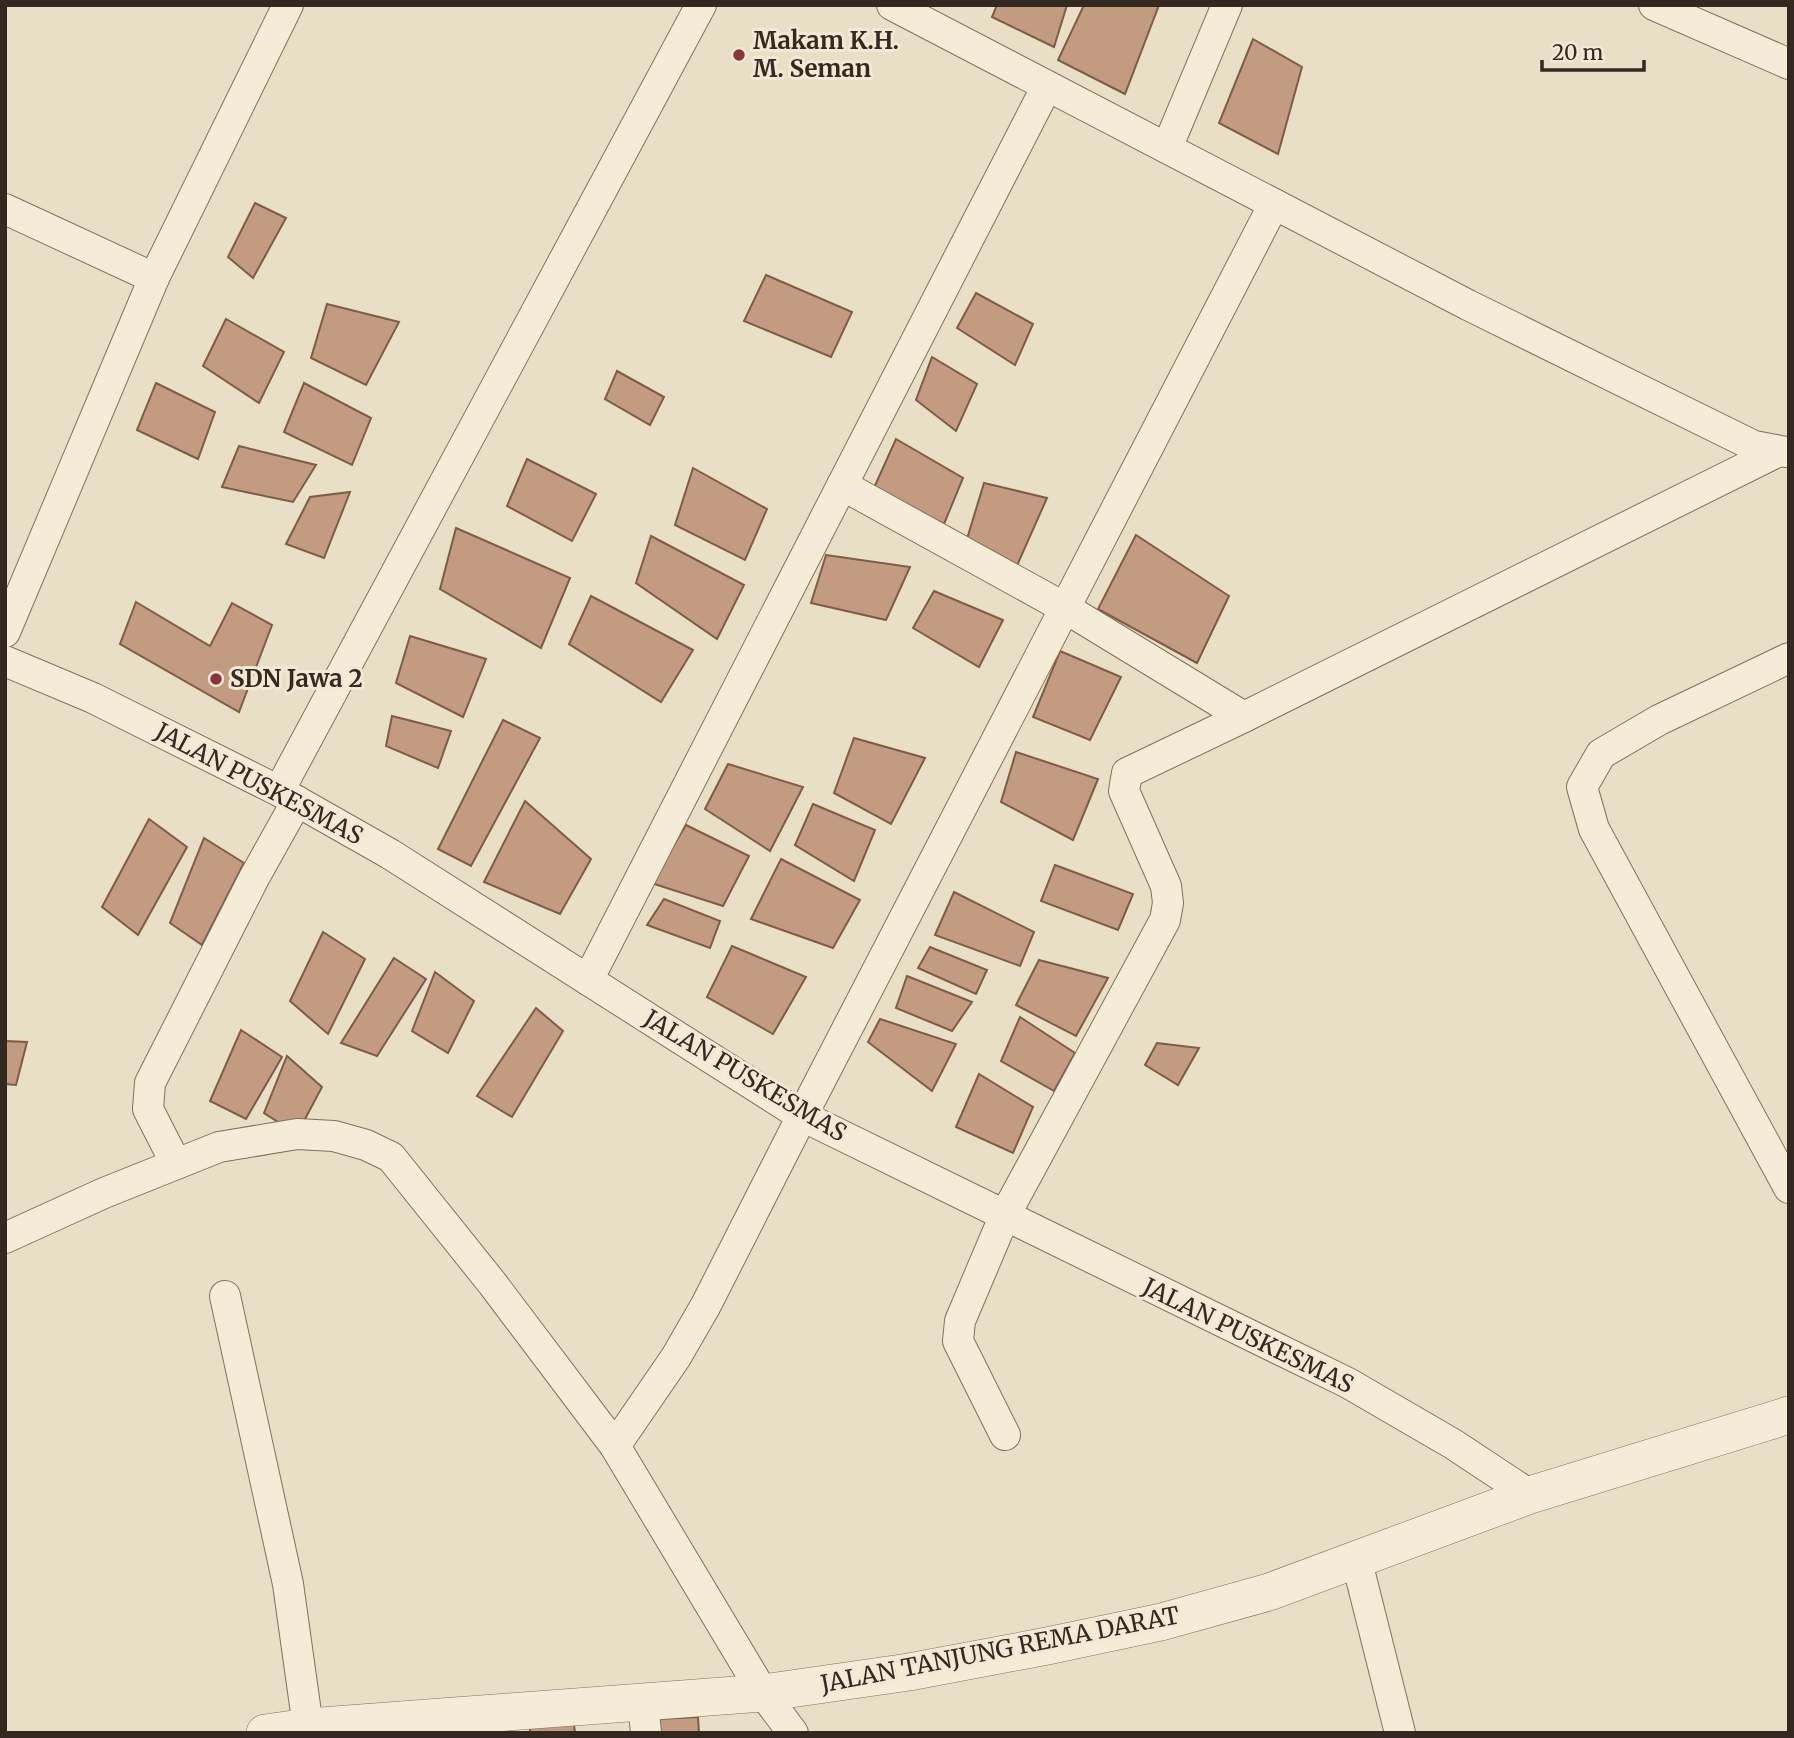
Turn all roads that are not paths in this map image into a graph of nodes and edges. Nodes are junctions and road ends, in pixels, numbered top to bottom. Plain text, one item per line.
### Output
1 (288, 5) edge
2 (701, 5) edge
3 (892, 5) edge
4 (1227, 5) edge
5 (1654, 5) edge
6 (1789, 65) edge
7 (1047, 86) junction
8 (1167, 148) junction
9 (1274, 204) junction
10 (5, 209) edge
11 (154, 278) junction
12 (1783, 452) edge
13 (842, 485) junction
14 (1065, 608) junction
15 (5, 632) edge
16 (1789, 658) edge
17 (5, 661) edge
18 (1244, 718) junction
19 (288, 796) junction
20 (588, 980) junction
21 (802, 1116) junction
22 (176, 1164) junction
23 (1789, 1188) edge
24 (1004, 1217) junction
25 (5, 1238) edge
26 (225, 1296) dead end
27 (1789, 1415) edge
28 (1005, 1435) dead end
29 (615, 1446) junction
30 (1531, 1495) junction
31 (1357, 1562) junction
32 (763, 1693) junction
33 (645, 1717) edge
34 (308, 1727) junction
35 (265, 1733) edge
36 (793, 1733) edge
37 (1400, 1733) edge

1 - 11 street
2 - 19 street
3 - 7 street
4 - 8 street
5 - 6 street
7 - 8 street
7 - 13 street
8 - 9 street
9 - 12 street
9 - 14 street
10 - 11 street
11 - 15 street
12 - 18 street
13 - 14 street
13 - 20 street
14 - 18 street
14 - 21 street
16 - 23 street
17 - 19 street, JALAN PUSKESMAS
18 - 24 street
19 - 20 street, JALAN PUSKESMAS
19 - 22 street
20 - 21 street, JALAN PUSKESMAS
21 - 24 street, JALAN PUSKESMAS
21 - 29 street
22 - 25 street
22 - 29 street
24 - 28 street
24 - 30 street, JALAN PUSKESMAS
26 - 34 street
27 - 30 street, JALAN TANJUNG REMA DARAT
29 - 32 street
30 - 31 street, JALAN TANJUNG REMA DARAT
31 - 32 street, JALAN TANJUNG REMA DARAT
31 - 37 street
32 - 33 street, JALAN TANJUNG REMA DARAT
32 - 36 street
33 - 34 street, JALAN TANJUNG REMA DARAT
34 - 35 street, JALAN TANJUNG REMA DARAT

